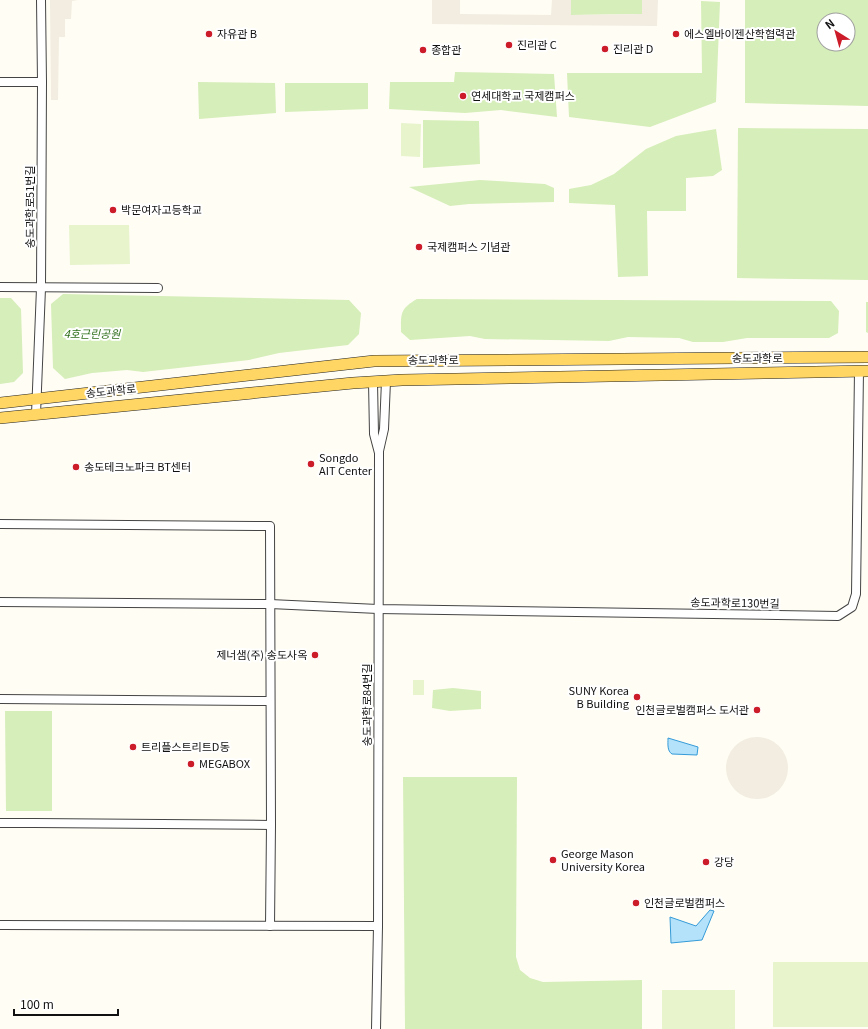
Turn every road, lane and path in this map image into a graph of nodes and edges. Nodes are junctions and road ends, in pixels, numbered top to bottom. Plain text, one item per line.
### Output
1 (41, 0) edge
2 (0, 82) edge
3 (42, 82) junction
4 (0, 287) edge
5 (41, 288) junction
6 (158, 288) dead end
7 (868, 357) edge
8 (864, 371) edge
9 (386, 381) junction
10 (373, 382) junction
11 (37, 399) junction
12 (0, 403) edge
13 (36, 414) junction
14 (0, 418) edge
15 (379, 453) junction
16 (0, 524) edge
17 (0, 602) edge
18 (270, 604) junction
19 (378, 609) junction
20 (0, 698) edge
21 (270, 701) junction
22 (0, 823) edge
23 (271, 824) junction
24 (0, 925) edge
25 (270, 926) junction
26 (378, 926) junction
27 (376, 1029) edge

1 - 3 street, 송도과학로51번길
2 - 3 street
3 - 5 street, 송도과학로51번길
4 - 5 street
5 - 6 street
5 - 11 street, 송도과학로51번길
7 - 11 main road, 송도과학로
8 - 9 main road, 송도과학로
8 - 19 street, 송도과학로130번길
9 - 10 main road, 송도과학로
9 - 15 street
10 - 13 main road, 송도과학로
10 - 15 street, 송도과학로84번길
11 - 12 main road, 송도과학로
11 - 13 street, 송도과학로51번길
13 - 14 main road, 송도과학로
15 - 19 street, 송도과학로84번길
16 - 18 street
17 - 18 street, 송도과학로130번길
18 - 19 street, 송도과학로130번길
18 - 21 street
19 - 26 street, 송도과학로84번길
20 - 21 street
21 - 23 street
22 - 23 street
23 - 25 street
24 - 25 street
25 - 26 street
26 - 27 street, 송도과학로84번길

